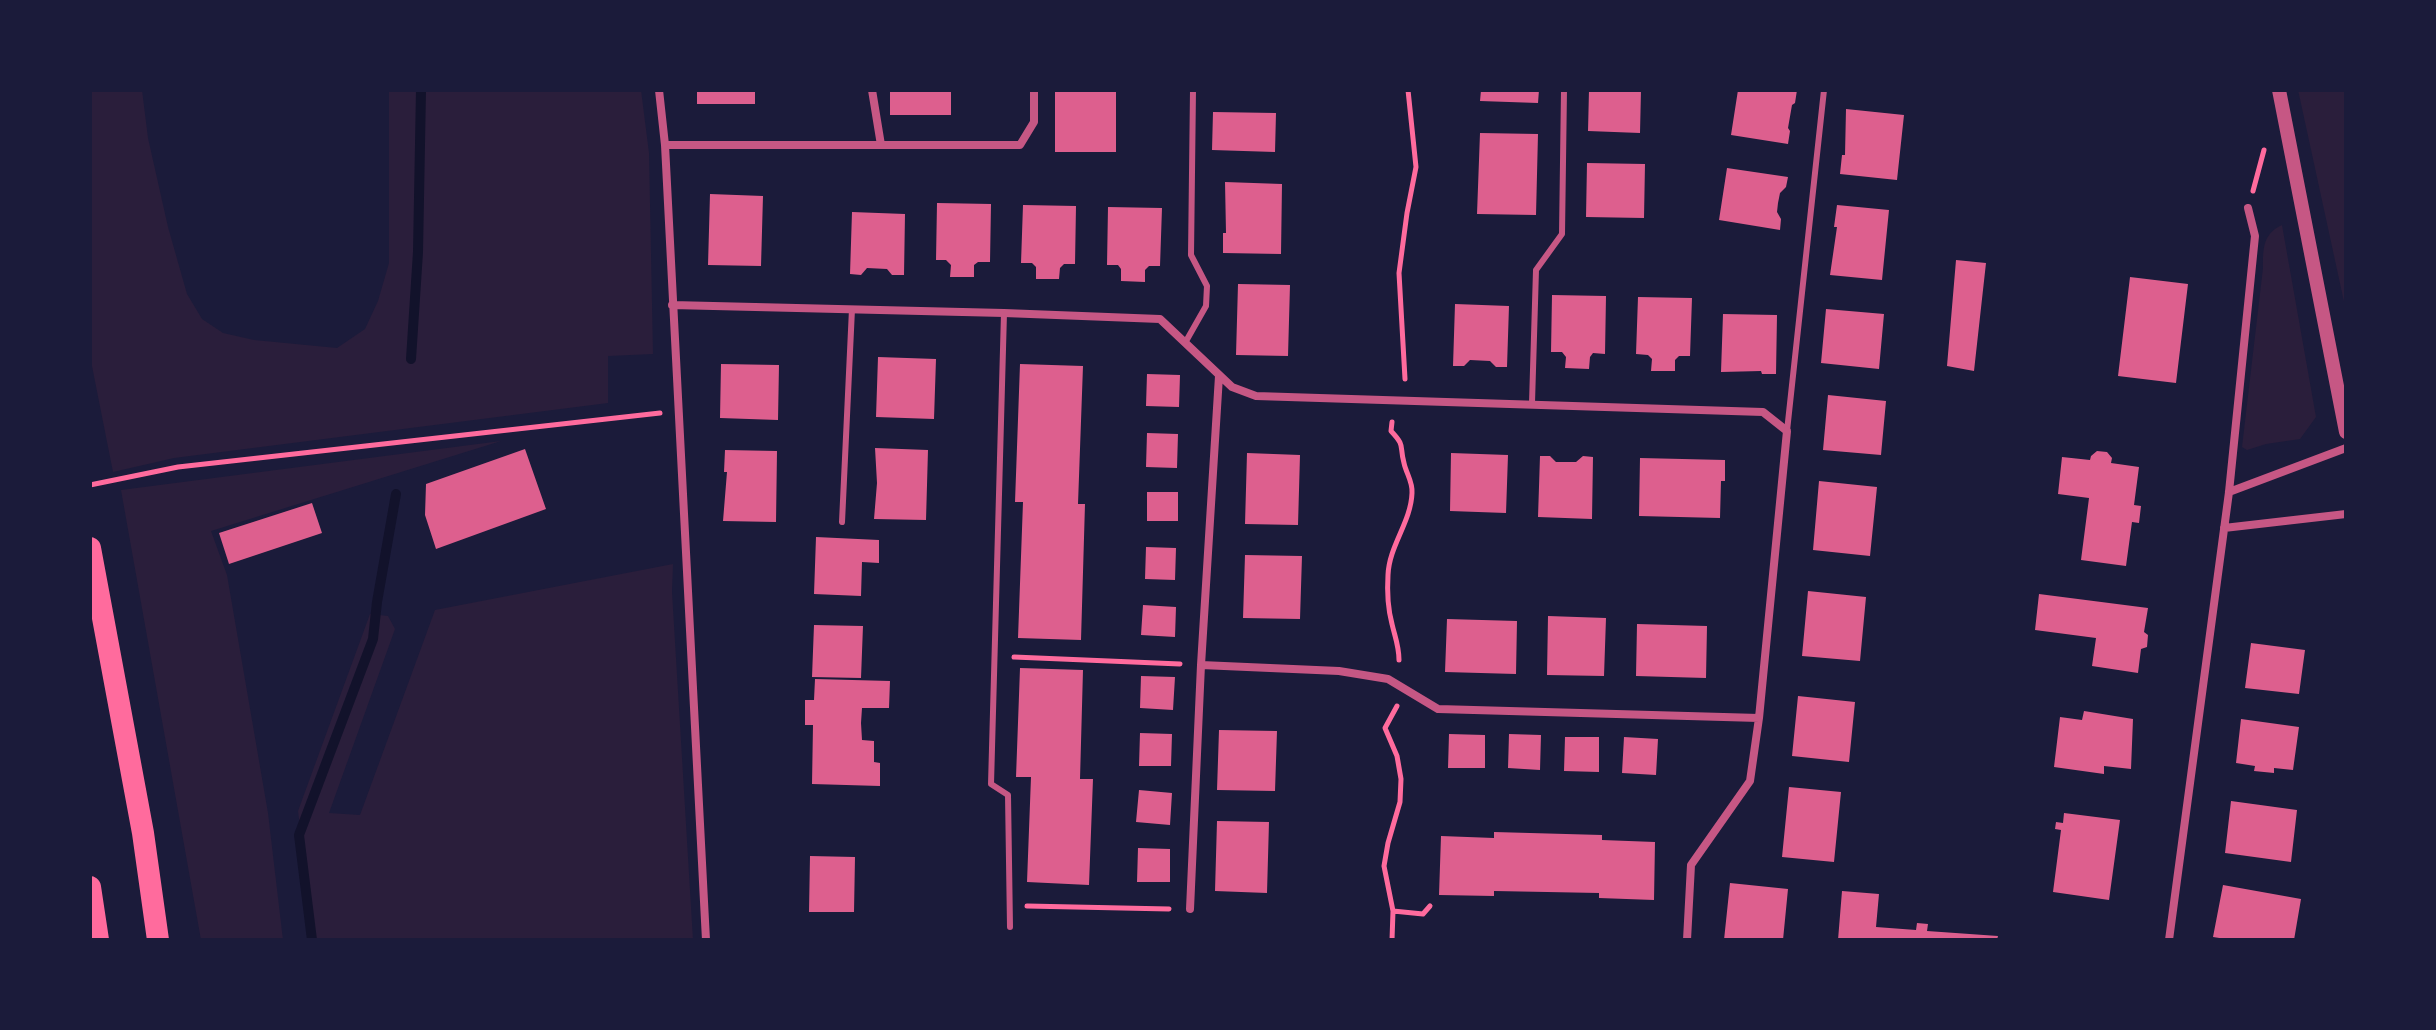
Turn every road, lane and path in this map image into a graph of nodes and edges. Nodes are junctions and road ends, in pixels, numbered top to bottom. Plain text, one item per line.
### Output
1 (659, 90) edge
2 (872, 90) edge
3 (1034, 90) edge
4 (1193, 90) edge
5 (1408, 90) edge
6 (1564, 90) edge
7 (1824, 90) edge
8 (2279, 90) edge
9 (665, 145) junction
10 (881, 145) junction
11 (2248, 208) dead end
12 (672, 305) junction
13 (852, 309) junction
14 (1004, 313) junction
15 (1185, 343) junction
16 (1219, 376) junction
17 (1392, 401) junction
18 (1532, 403) junction
19 (679, 411) junction
20 (1787, 431) junction
21 (2346, 432) edge
22 (2346, 448) edge
23 (90, 485) edge
24 (2229, 492) junction
25 (2346, 514) edge
26 (842, 522) dead end
27 (2224, 528) junction
28 (90, 548) edge
29 (993, 656) junction
30 (1201, 665) junction
31 (1397, 685) junction
32 (1759, 718) junction
33 (90, 887) edge
34 (1010, 905) junction
35 (1430, 906) dead end
36 (1190, 909) joint
37 (1393, 911) junction
38 (1010, 927) dead end
39 (98, 940) edge
40 (158, 940) edge
41 (706, 940) edge
42 (1392, 940) edge
43 (1687, 940) edge
44 (2169, 940) edge

1 - 9 street
2 - 10 street
3 - 10 street
4 - 15 lane
5 - 17 path
6 - 18 lane
7 - 20 lane
8 - 21 street
9 - 10 street
9 - 12 street
11 - 24 street
12 - 13 street
12 - 19 street
13 - 14 street
13 - 26 lane
14 - 15 street
14 - 29 lane
15 - 16 street
16 - 17 street
16 - 30 street
17 - 18 street
17 - 31 path
18 - 20 street
19 - 23 path
19 - 41 street
20 - 32 street
22 - 24 street
24 - 27 street
25 - 27 street
27 - 44 street
28 - 40 highway
29 - 30 path
29 - 34 lane
30 - 31 street
30 - 36 street
31 - 32 street
31 - 37 path
32 - 43 street
33 - 39 highway
34 - 36 path
34 - 38 lane
35 - 37 path
37 - 42 path

